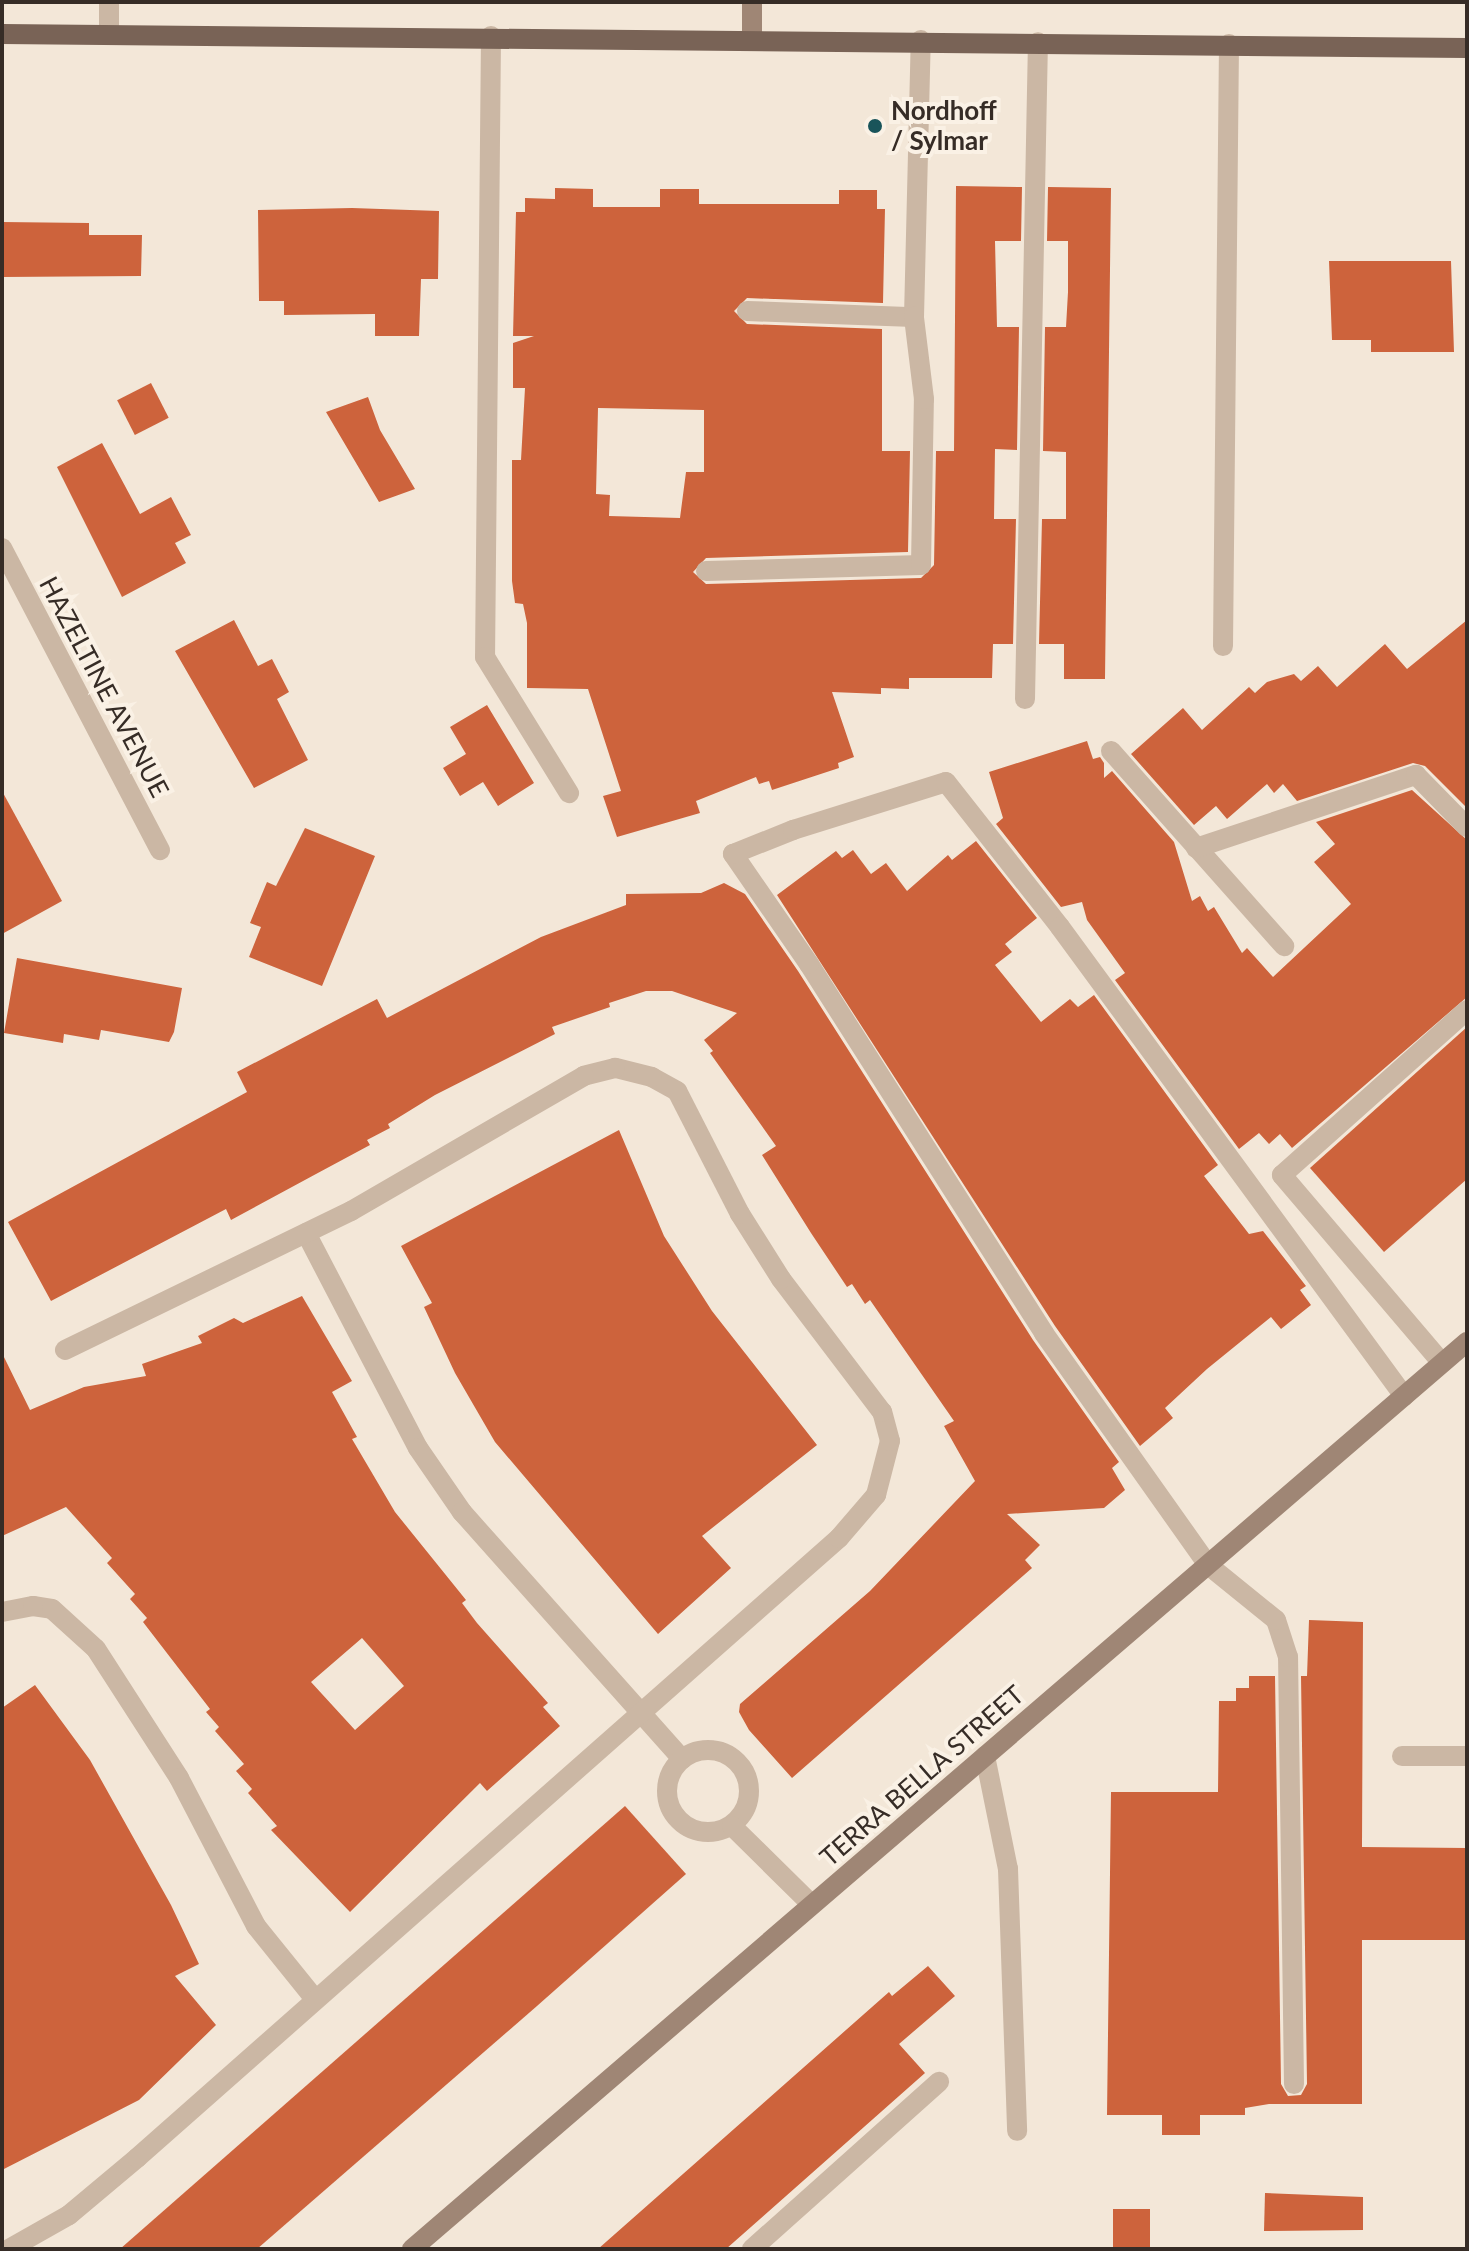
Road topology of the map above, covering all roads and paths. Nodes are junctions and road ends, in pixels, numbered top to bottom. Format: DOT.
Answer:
graph roads {
  1 [pos="109,2"];
  2 [pos="752,2"];
  3 [pos="2,34"];
  4 [pos="109,34"];
  5 [pos="491,36"];
  6 [pos="752,38"];
  7 [pos="921,40"];
  8 [pos="1038,42"];
  9 [pos="1229,44"];
  10 [pos="1467,48"];
  11 [pos="747,311"];
  12 [pos="914,317"];
  13 [pos="2,548"];
  14 [pos="706,571"];
  15 [pos="1223,646"];
  16 [pos="1025,699"];
  17 [pos="1111,751"];
  18 [pos="569,793"];
  19 [pos="1467,827"];
  20 [pos="1196,848"];
  21 [pos="160,850"];
  22 [pos="1284,946"];
  23 [pos="1467,1010"];
  24 [pos="306,1233"];
  25 [pos="1467,1342"];
  26 [pos="65,1350"];
  27 [pos="1442,1363"];
  28 [pos="1404,1396"];
  29 [pos="1208,1565"];
  30 [pos="2,1612"];
  31 [pos="639,1712"];
  32 [pos="985,1756"];
  33 [pos="1402,1756"];
  34 [pos="1467,1756"];
  35 [pos="682,1759"];
  36 [pos="732,1826"];
  37 [pos="812,1905"];
  38 [pos="314,1998"];
  39 [pos="939,2082"];
  40 [pos="1294,2084"];
  41 [pos="1017,2131"];
  42 [pos="9,2249"];
  43 [pos="412,2249"];
  44 [pos="752,2249"];
  1 -- 4 [label="street"];
  2 -- 6 [label="main road"];
  3 -- 4 [label="main road"];
  4 -- 5 [label="main road"];
  5 -- 6 [label="main road"];
  5 -- 18 [label="street"];
  6 -- 7 [label="main road"];
  7 -- 8 [label="main road"];
  7 -- 12 [label="street"];
  8 -- 9 [label="main road"];
  8 -- 16 [label="street"];
  9 -- 10 [label="main road"];
  9 -- 15 [label="street"];
  11 -- 12 [label="street"];
  12 -- 14 [label="street"];
  13 -- 21 [label="street, HAZELTINE AVENUE"];
  17 -- 20 [label="street"];
  19 -- 20 [label="street"];
  20 -- 22 [label="street"];
  23 -- 27 [label="street"];
  24 -- 26 [label="street"];
  24 -- 31 [label="street"];
  24 -- 31 [label="street"];
  25 -- 27 [label="main road, TERRA BELLA STREET"];
  27 -- 28 [label="main road, TERRA BELLA STREET"];
  28 -- 29 [label="main road, TERRA BELLA STREET"];
  28 -- 29 [label="street"];
  29 -- 32 [label="main road, TERRA BELLA STREET"];
  29 -- 40 [label="street"];
  30 -- 38 [label="street"];
  31 -- 35 [label="street"];
  31 -- 38 [label="street"];
  32 -- 37 [label="main road, TERRA BELLA STREET"];
  32 -- 41 [label="street"];
  33 -- 34 [label="street"];
  35 -- 36 [label="street"];
  35 -- 36 [label="street"];
  36 -- 37 [label="street"];
  37 -- 43 [label="main road, TERRA BELLA STREET"];
  38 -- 42 [label="street"];
  39 -- 44 [label="street"];
}
